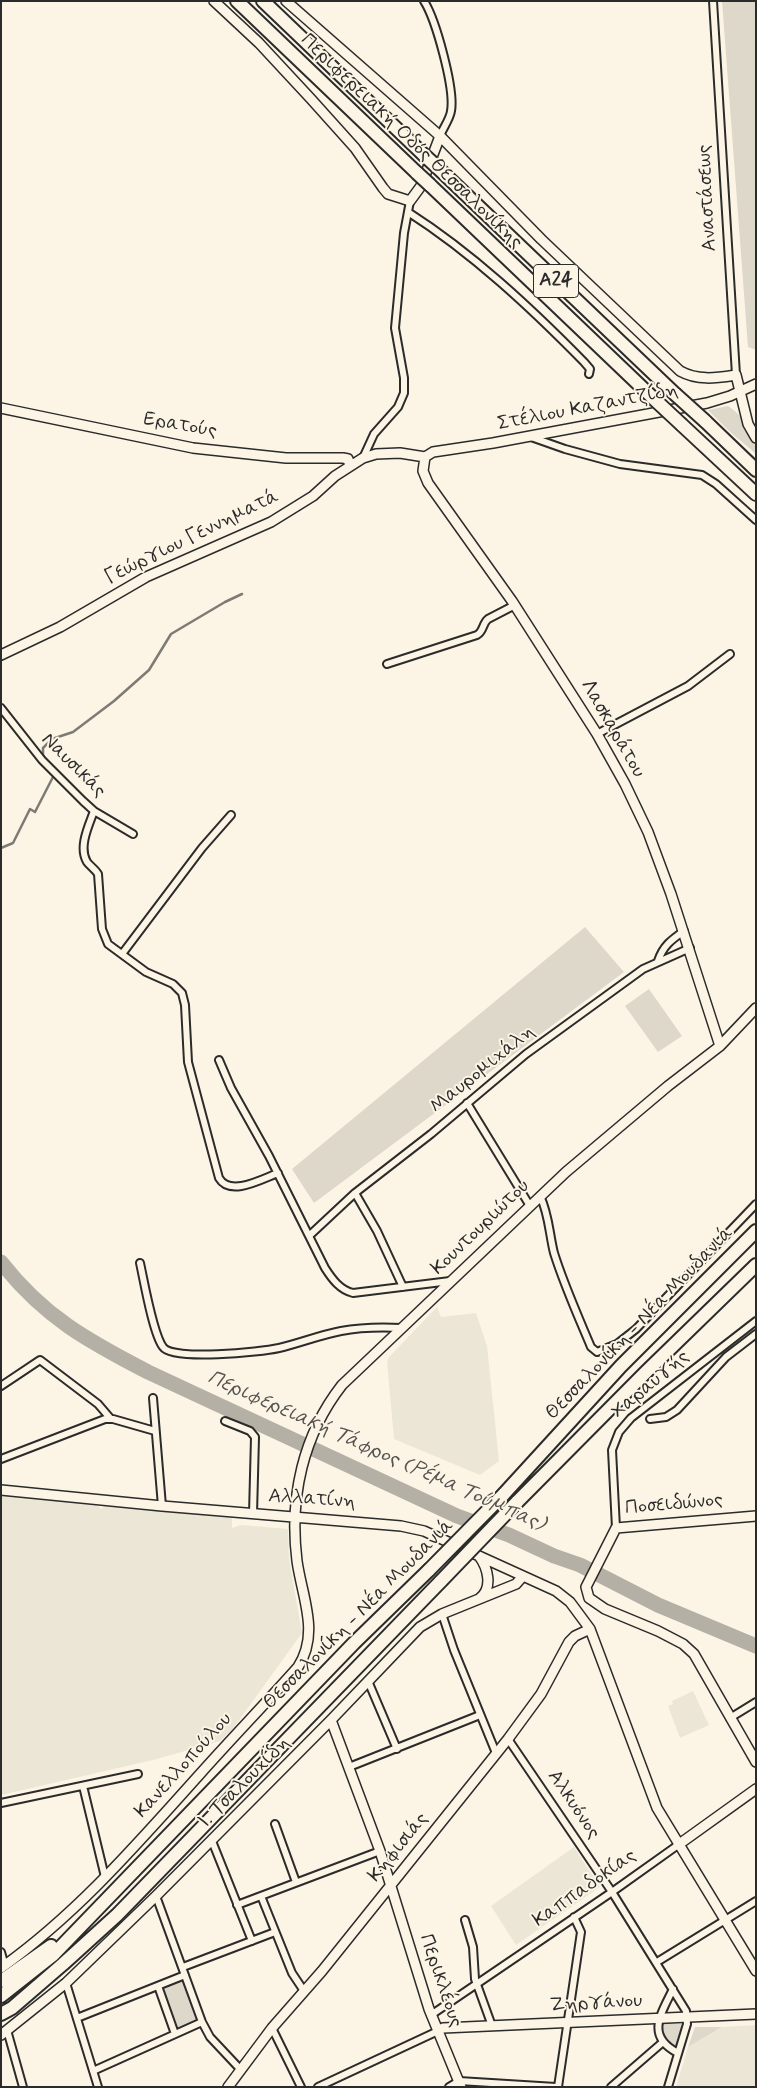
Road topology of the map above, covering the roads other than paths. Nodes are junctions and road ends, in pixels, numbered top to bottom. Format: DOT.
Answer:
graph roads {
  1 [pos="214,1"];
  2 [pos="237,1"];
  3 [pos="263,1"];
  4 [pos="286,1"];
  5 [pos="424,1"];
  6 [pos="713,1"];
  7 [pos="440,136"];
  8 [pos="410,201"];
  9 [pos="408,212"];
  10 [pos="589,374"];
  11 [pos="736,375"];
  12 [pos="756,384"];
  13 [pos="740,392"];
  14 [pos="1,408"];
  15 [pos="528,436"];
  16 [pos="756,438"];
  17 [pos="425,457"];
  18 [pos="363,458"];
  19 [pos="350,466"];
  20 [pos="756,470"];
  21 [pos="756,494"];
  22 [pos="756,520"];
  23 [pos="515,606"];
  24 [pos="730,654"];
  25 [pos="1,655"];
  26 [pos="387,664"];
  27 [pos="1,708"];
  28 [pos="598,734"];
  29 [pos="94,811"];
  30 [pos="231,815"];
  31 [pos="133,834"];
  32 [pos="684,931"];
  33 [pos="690,948"];
  34 [pos="122,954"];
  35 [pos="658,961"];
  36 [pos="756,1008"];
  37 [pos="720,1046"];
  38 [pos="219,1060"];
  39 [pos="468,1103"];
  40 [pos="278,1173"];
  41 [pos="355,1193"];
  42 [pos="540,1196"];
  43 [pos="756,1204"];
  44 [pos="530,1206"];
  45 [pos="756,1231"];
  46 [pos="310,1235"];
  47 [pos="140,1262"];
  48 [pos="756,1265"];
  49 [pos="450,1281"];
  50 [pos="403,1287"];
  51 [pos="756,1321"];
  52 [pos="403,1328"];
  53 [pos="756,1334"];
  54 [pos="1,1386"];
  55 [pos="153,1398"];
  56 [pos="110,1418"];
  57 [pos="650,1419"];
  58 [pos="225,1421"];
  59 [pos="155,1431"];
  60 [pos="1,1459"];
  61 [pos="1,1490"];
  62 [pos="162,1506"];
  63 [pos="253,1514"];
  64 [pos="756,1516"];
  65 [pos="295,1517"];
  66 [pos="616,1528"];
  67 [pos="479,1556"];
  68 [pos="523,1576"];
  69 [pos="478,1600"];
  70 [pos="442,1614"];
  71 [pos="590,1629"];
  72 [pos="368,1681"];
  73 [pos="756,1702"];
  74 [pos="480,1715"];
  75 [pos="730,1718"];
  76 [pos="331,1720"];
  77 [pos="508,1739"];
  78 [pos="397,1749"];
  79 [pos="496,1753"];
  80 [pos="756,1762"];
  81 [pos="350,1767"];
  82 [pos="138,1774"];
  83 [pos="83,1786"];
  84 [pos="756,1789"];
  85 [pos="1,1803"];
  86 [pos="275,1824"];
  87 [pos="212,1841"];
  88 [pos="678,1845"];
  89 [pos="380,1851"];
  90 [pos="106,1877"];
  91 [pos="296,1882"];
  92 [pos="391,1885"];
  93 [pos="612,1892"];
  94 [pos="112,1894"];
  95 [pos="156,1896"];
  96 [pos="261,1896"];
  97 [pos="756,1901"];
  98 [pos="237,1905"];
  99 [pos="574,1918"];
  100 [pos="465,1920"];
  101 [pos="725,1921"];
  102 [pos="275,1932"];
  103 [pos="252,1941"];
  104 [pos="1,1952"];
  105 [pos="657,1962"];
  106 [pos="3,1967"];
  107 [pos="183,1967"];
  108 [pos="756,1971"];
  109 [pos="185,1975"];
  110 [pos="1,1981"];
  111 [pos="66,1983"];
  112 [pos="476,1983"];
  113 [pos="158,1986"];
  114 [pos="673,1990"];
  115 [pos="304,1991"];
  116 [pos="1,1996"];
  117 [pos="6,2011"];
  118 [pos="756,2014"];
  119 [pos="431,2015"];
  120 [pos="77,2018"];
  121 [pos="688,2018"];
  122 [pos="659,2019"];
  123 [pos="202,2022"];
  124 [pos="566,2024"];
  125 [pos="492,2026"];
  126 [pos="3,2028"];
  127 [pos="272,2028"];
  128 [pos="438,2031"];
  129 [pos="175,2034"];
  130 [pos="664,2042"];
  131 [pos="678,2052"];
  132 [pos="241,2070"];
  133 [pos="93,2071"];
  134 [pos="460,2084"];
  135 [pos="299,2086"];
  136 [pos="23,2087"];
  137 [pos="98,2087"];
  138 [pos="228,2087"];
  139 [pos="318,2087"];
  140 [pos="449,2087"];
  141 [pos="557,2087"];
  142 [pos="611,2087"];
  143 [pos="668,2087"];
  1 -- 8 [label="street"];
  2 -- 21 [label="highway, Περιφερειακή Οδός Θεσσαλονίκης / Α24, bridge"];
  3 -- 20 [label="highway, Περιφερειακή Οδός Θεσσαλονίκης / Α24, bridge"];
  4 -- 7 [label="street"];
  5 -- 7 [label="street"];
  6 -- 11 [label="street, Αναστάσεως"];
  7 -- 8 [label="street"];
  7 -- 11 [label="street"];
  8 -- 9 [label="street"];
  9 -- 10 [label="street"];
  9 -- 18 [label="street"];
  11 -- 13 [label="street, Αναστάσεως"];
  12 -- 13 [label="street, Στέλιου Καζαντζίδη"];
  13 -- 15 [label="street, Στέλιου Καζαντζίδη"];
  13 -- 16 [label="street, Αναστάσεως"];
  14 -- 19 [label="street, Ερατούς"];
  15 -- 17 [label="street, Στέλιου Καζαντζίδη"];
  15 -- 22 [label="street"];
  17 -- 18 [label="street, Γεώργιου Γεννηματά"];
  17 -- 23 [label="street, Λασκαράτου"];
  18 -- 19 [label="street, Γεώργιου Γεννηματά"];
  19 -- 25 [label="street, Γεώργιου Γεννηματά"];
  23 -- 26 [label="street"];
  23 -- 28 [label="street, Λασκαράτου"];
  24 -- 28 [label="street"];
  27 -- 29 [label="street, Ναυσικάς"];
  28 -- 32 [label="street, Λασκαράτου"];
  29 -- 31 [label="street, Ναυσικάς"];
  29 -- 34 [label="street"];
  30 -- 34 [label="street"];
  32 -- 33 [label="street, Λασκαράτου"];
  32 -- 35 [label="street"];
  33 -- 35 [label="street, Μαυρομιχάλη"];
  33 -- 37 [label="street, Λασκαράτου"];
  34 -- 40 [label="street"];
  35 -- 39 [label="street, Μαυρομιχάλη"];
  36 -- 37 [label="street, Κουντουριώτου"];
  37 -- 42 [label="street, Κουντουριώτου"];
  38 -- 40 [label="street"];
  39 -- 41 [label="street, Μαυρομιχάλη"];
  39 -- 44 [label="street"];
  40 -- 46 [label="street"];
  41 -- 46 [label="street, Μαυρομιχάλη"];
  41 -- 50 [label="street"];
  42 -- 43 [label="street"];
  42 -- 44 [label="street, Κουντουριώτου"];
  44 -- 49 [label="street, Κουντουριώτου"];
  45 -- 94 [label="highway, Θεσσαλονίκη - Νέα Μουδανιά, bridge"];
  46 -- 50 [label="street"];
  47 -- 52 [label="street"];
  48 -- 117 [label="highway, Θεσσαλονίκη - Νέα Μουδανιά, bridge"];
  49 -- 50 [label="street"];
  49 -- 52 [label="street, Κουντουριώτου"];
  51 -- 66 [label="street, Χαραυγής"];
  52 -- 65 [label="street, Κουντουριώτου"];
  53 -- 57 [label="street"];
  54 -- 56 [label="street"];
  55 -- 59 [label="street"];
  56 -- 59 [label="street"];
  56 -- 60 [label="street"];
  58 -- 63 [label="street"];
  59 -- 62 [label="street"];
  61 -- 62 [label="street, Αλλατίνη"];
  62 -- 63 [label="street, Αλλατίνη"];
  63 -- 65 [label="street, Αλλατίνη"];
  64 -- 66 [label="street, Ποσειδώνος"];
  65 -- 67 [label="street, Αλλατίνη"];
  65 -- 90 [label="street, Κανελλοπούλου"];
  66 -- 75 [label="street, Ποσειδώνος"];
  67 -- 68 [label="street, Αλλατίνη"];
  67 -- 69 [label="street"];
  68 -- 69 [label="street, Ι. Τσαλουχίδη"];
  68 -- 71 [label="street, Αλλατίνη"];
  69 -- 70 [label="street, Ι. Τσαλουχίδη"];
  70 -- 72 [label="street, Ι. Τσαλουχίδη"];
  70 -- 74 [label="street"];
  71 -- 77 [label="street, Κηφισιάς"];
  71 -- 88 [label="street, Αλλατίνη"];
  72 -- 76 [label="street, Ι. Τσαλουχίδη"];
  72 -- 78 [label="street"];
  73 -- 75 [label="street"];
  74 -- 78 [label="street"];
  74 -- 79 [label="street"];
  75 -- 80 [label="street"];
  76 -- 81 [label="street, Περικλέους"];
  76 -- 87 [label="street, Ι. Τσαλουχίδη"];
  77 -- 79 [label="street, Κηφισιάς"];
  77 -- 93 [label="street, Αλκυόνος"];
  78 -- 81 [label="street"];
  79 -- 92 [label="street, Κηφισιάς"];
  81 -- 89 [label="street, Περικλέους"];
  82 -- 83 [label="street"];
  83 -- 85 [label="street"];
  83 -- 90 [label="street"];
  84 -- 88 [label="street, Καππαδοκίας"];
  86 -- 91 [label="street"];
  87 -- 95 [label="street, Ι. Τσαλουχίδη"];
  87 -- 98 [label="street"];
  88 -- 93 [label="street, Καππαδοκίας"];
  88 -- 101 [label="street, Αλλατίνη"];
  89 -- 91 [label="street"];
  89 -- 92 [label="street, Περικλέους"];
  90 -- 106 [label="street, Κανελλοπούλου"];
  91 -- 96 [label="street"];
  92 -- 115 [label="street, Κηφισιάς"];
  92 -- 119 [label="street, Περικλέους"];
  93 -- 99 [label="street, Καππαδοκίας"];
  93 -- 105 [label="street, Αλκυόνος"];
  94 -- 110 [label="highway"];
  94 -- 116 [label="highway, Θεσσαλονίκη - Νέα Μουδανιά"];
  95 -- 107 [label="street"];
  95 -- 111 [label="street, Ι. Τσαλουχίδη"];
  96 -- 98 [label="street"];
  96 -- 102 [label="street"];
  97 -- 101 [label="street"];
  98 -- 103 [label="street"];
  99 -- 112 [label="street, Καππαδοκίας"];
  99 -- 124 [label="street"];
  100 -- 112 [label="street"];
  101 -- 105 [label="street"];
  101 -- 108 [label="street, Αλλατίνη"];
  102 -- 103 [label="street"];
  102 -- 115 [label="street"];
  103 -- 107 [label="street"];
  104 -- 106 [label="street"];
  105 -- 114 [label="street, Αλκυόνος"];
  107 -- 109 [label="street"];
  109 -- 113 [label="street"];
  109 -- 123 [label="street"];
  111 -- 120 [label="street"];
  111 -- 126 [label="street, Ι. Τσαλουχίδη"];
  112 -- 119 [label="street, Καππαδοκίας"];
  112 -- 125 [label="street"];
  113 -- 120 [label="street"];
  113 -- 129 [label="street"];
  114 -- 121 [label="street, Αλκυόνος"];
  114 -- 122 [label="street"];
  115 -- 127 [label="street, Κηφισιάς"];
  117 -- 126 [label="highway, Θεσσαλονίκη - Νέα Μουδανιά"];
  118 -- 121 [label="street, Ζηργάνου"];
  119 -- 128 [label="street, Περικλέους"];
  120 -- 133 [label="street"];
  121 -- 122 [label="street, Ζηργάνου"];
  121 -- 131 [label="street"];
  122 -- 124 [label="street, Ζηργάνου"];
  122 -- 130 [label="street"];
  123 -- 129 [label="street"];
  123 -- 132 [label="street"];
  124 -- 125 [label="street, Ζηργάνου"];
  124 -- 141 [label="street"];
  125 -- 128 [label="street, Ζηργάνου"];
  126 -- 136 [label="street"];
  127 -- 132 [label="street, Κηφισιάς"];
  127 -- 135 [label="street"];
  128 -- 134 [label="street, Περικλέους"];
  128 -- 139 [label="street"];
  129 -- 133 [label="street"];
  130 -- 131 [label="street"];
  130 -- 142 [label="street"];
  131 -- 143 [label="street"];
  132 -- 138 [label="street, Κηφισιάς"];
  133 -- 137 [label="street"];
  134 -- 140 [label="street"];
  134 -- 141 [label="street"];
}
